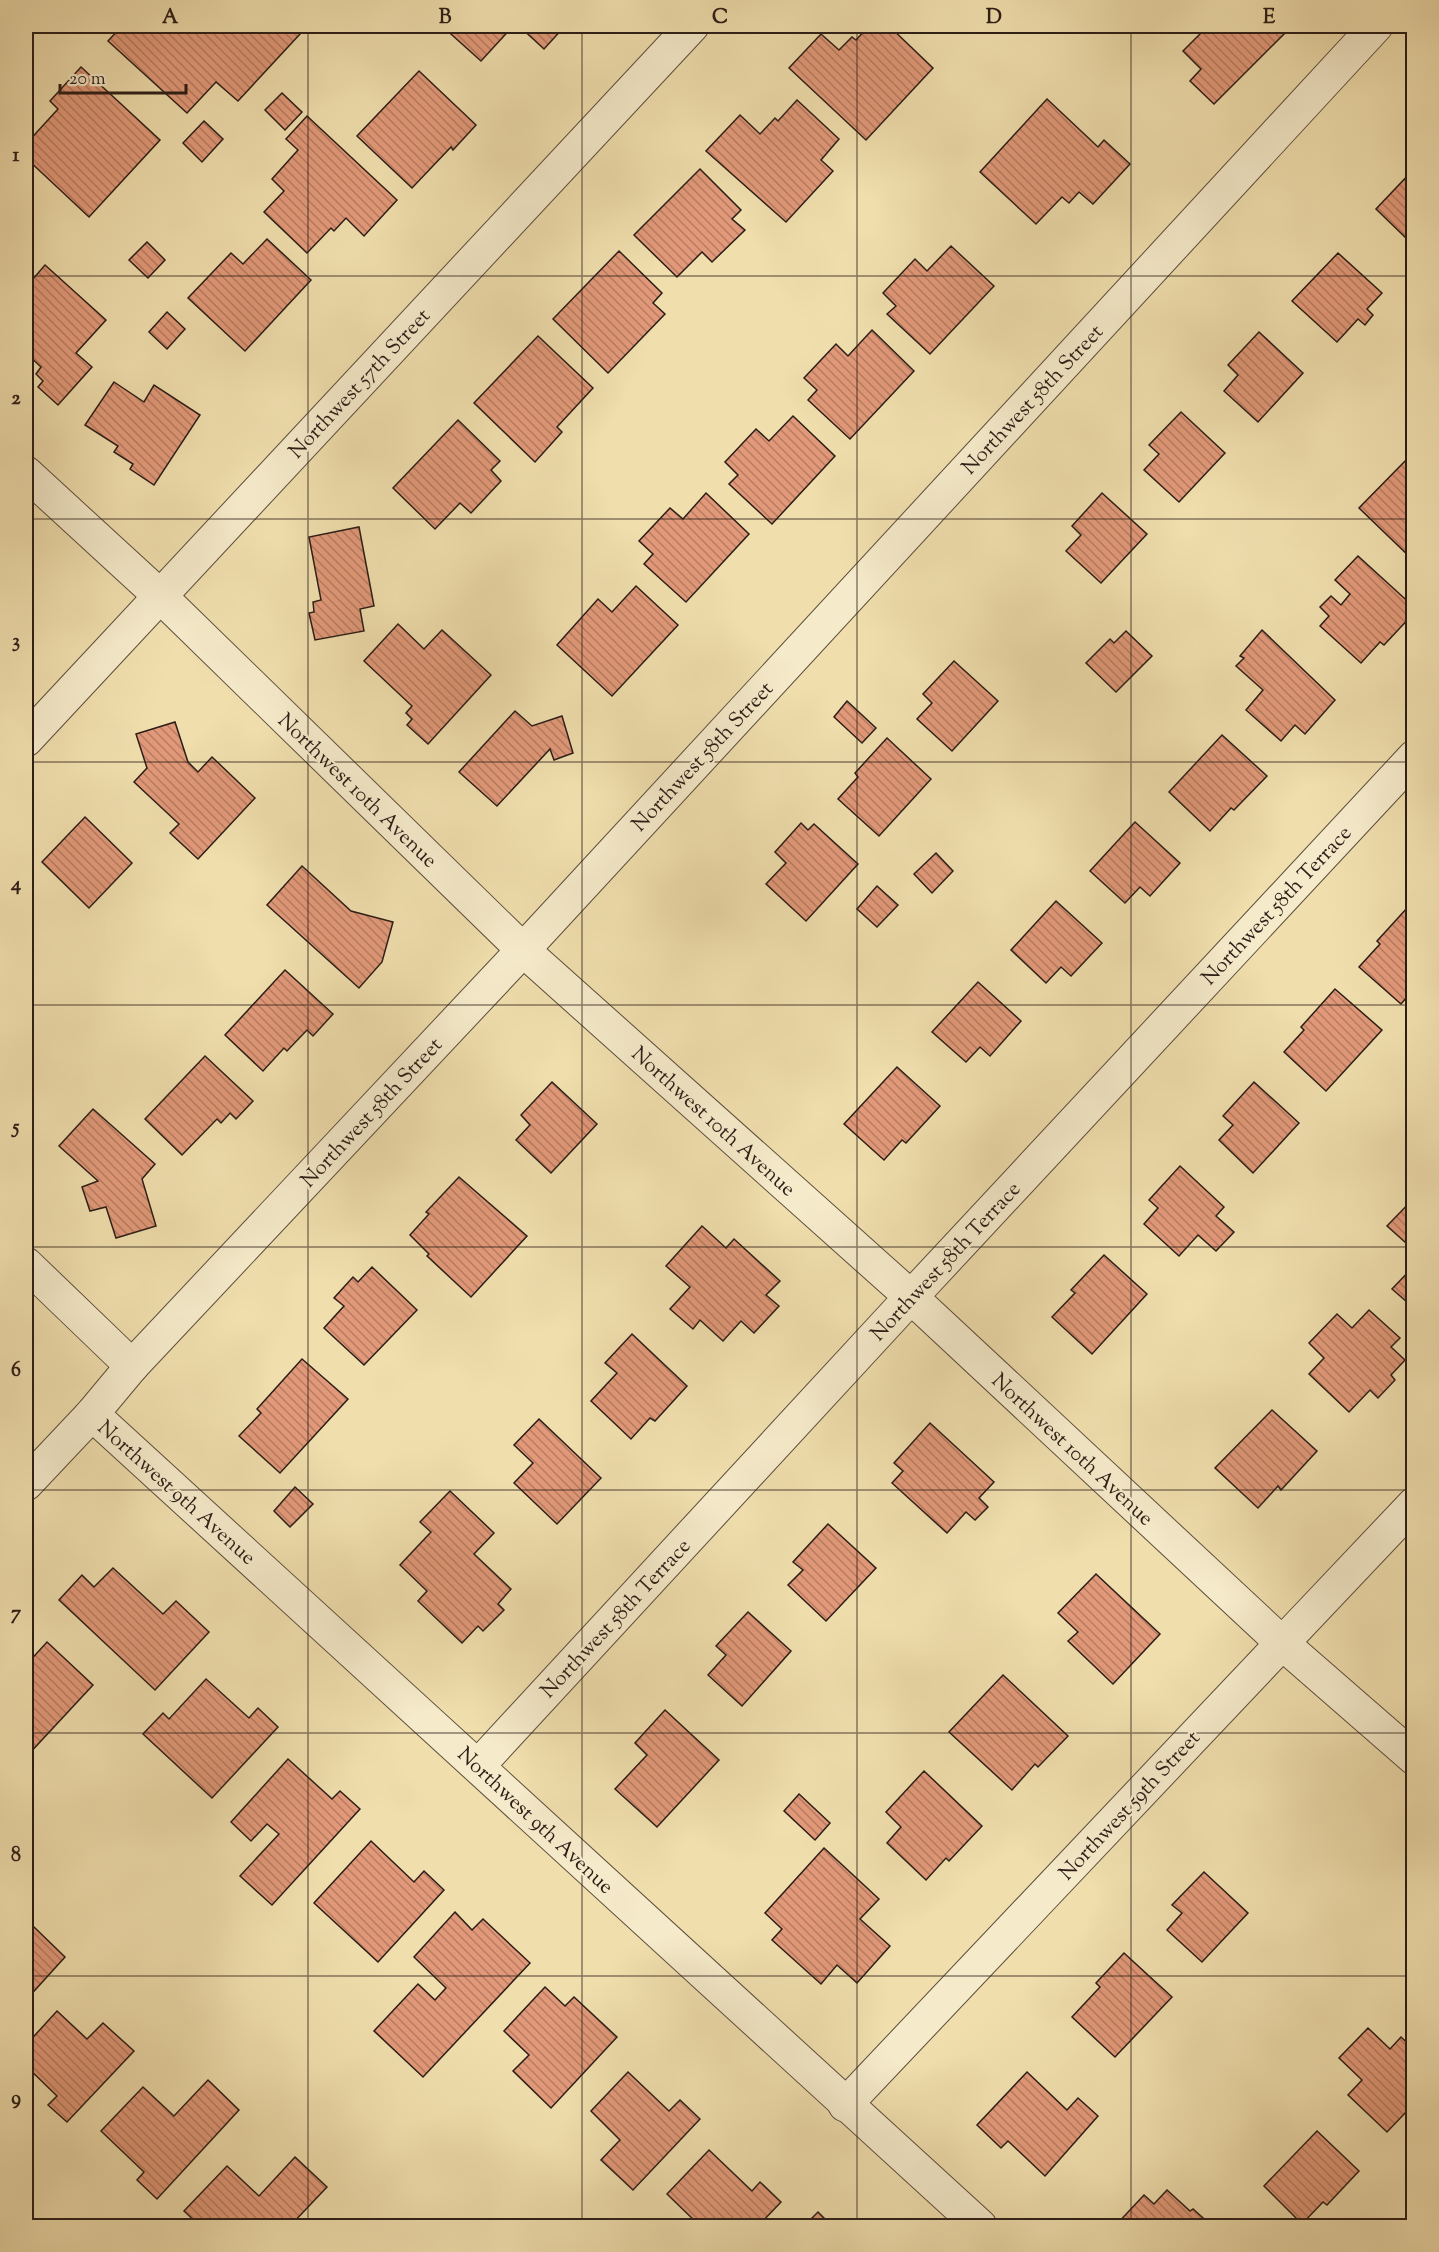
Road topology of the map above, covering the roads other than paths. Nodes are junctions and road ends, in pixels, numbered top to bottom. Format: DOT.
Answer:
graph roads {
  1 [pos="692,26"];
  2 [pos="1376,26"];
  3 [pos="26,473"];
  4 [pos="160,596"];
  5 [pos="26,740"];
  6 [pos="1413,757"];
  7 [pos="523,950"];
  8 [pos="26,1264"];
  9 [pos="911,1297"];
  10 [pos="132,1366"];
  11 [pos="92,1413"];
  12 [pos="26,1484"];
  13 [pos="1413,1504"];
  14 [pos="1282,1643"];
  15 [pos="1413,1758"];
  16 [pos="478,1766"];
  17 [pos="845,2105"];
  18 [pos="980,2226"];
  1 -- 4 [label="street, Northwest 57th Street"];
  2 -- 7 [label="street, Northwest 58th Street"];
  3 -- 4 [label="street, Northwest 10th Avenue"];
  4 -- 5 [label="street, Northwest 57th Street"];
  4 -- 7 [label="street, Northwest 10th Avenue"];
  6 -- 9 [label="street, Northwest 58th Terrace"];
  7 -- 9 [label="street, Northwest 10th Avenue"];
  7 -- 10 [label="street, Northwest 58th Street"];
  8 -- 10 [label="street"];
  9 -- 14 [label="street, Northwest 10th Avenue"];
  9 -- 16 [label="street, Northwest 58th Terrace"];
  10 -- 11 [label="street, Northwest 58th Street"];
  11 -- 12 [label="street, Northwest 58th Street"];
  11 -- 16 [label="street, Northwest 9th Avenue"];
  13 -- 14 [label="street, Northwest 59th Street"];
  14 -- 15 [label="street, Northwest 10th Avenue"];
  14 -- 17 [label="street, Northwest 59th Street"];
  16 -- 17 [label="street, Northwest 9th Avenue"];
  17 -- 18 [label="street, Northwest 9th Avenue"];
}
